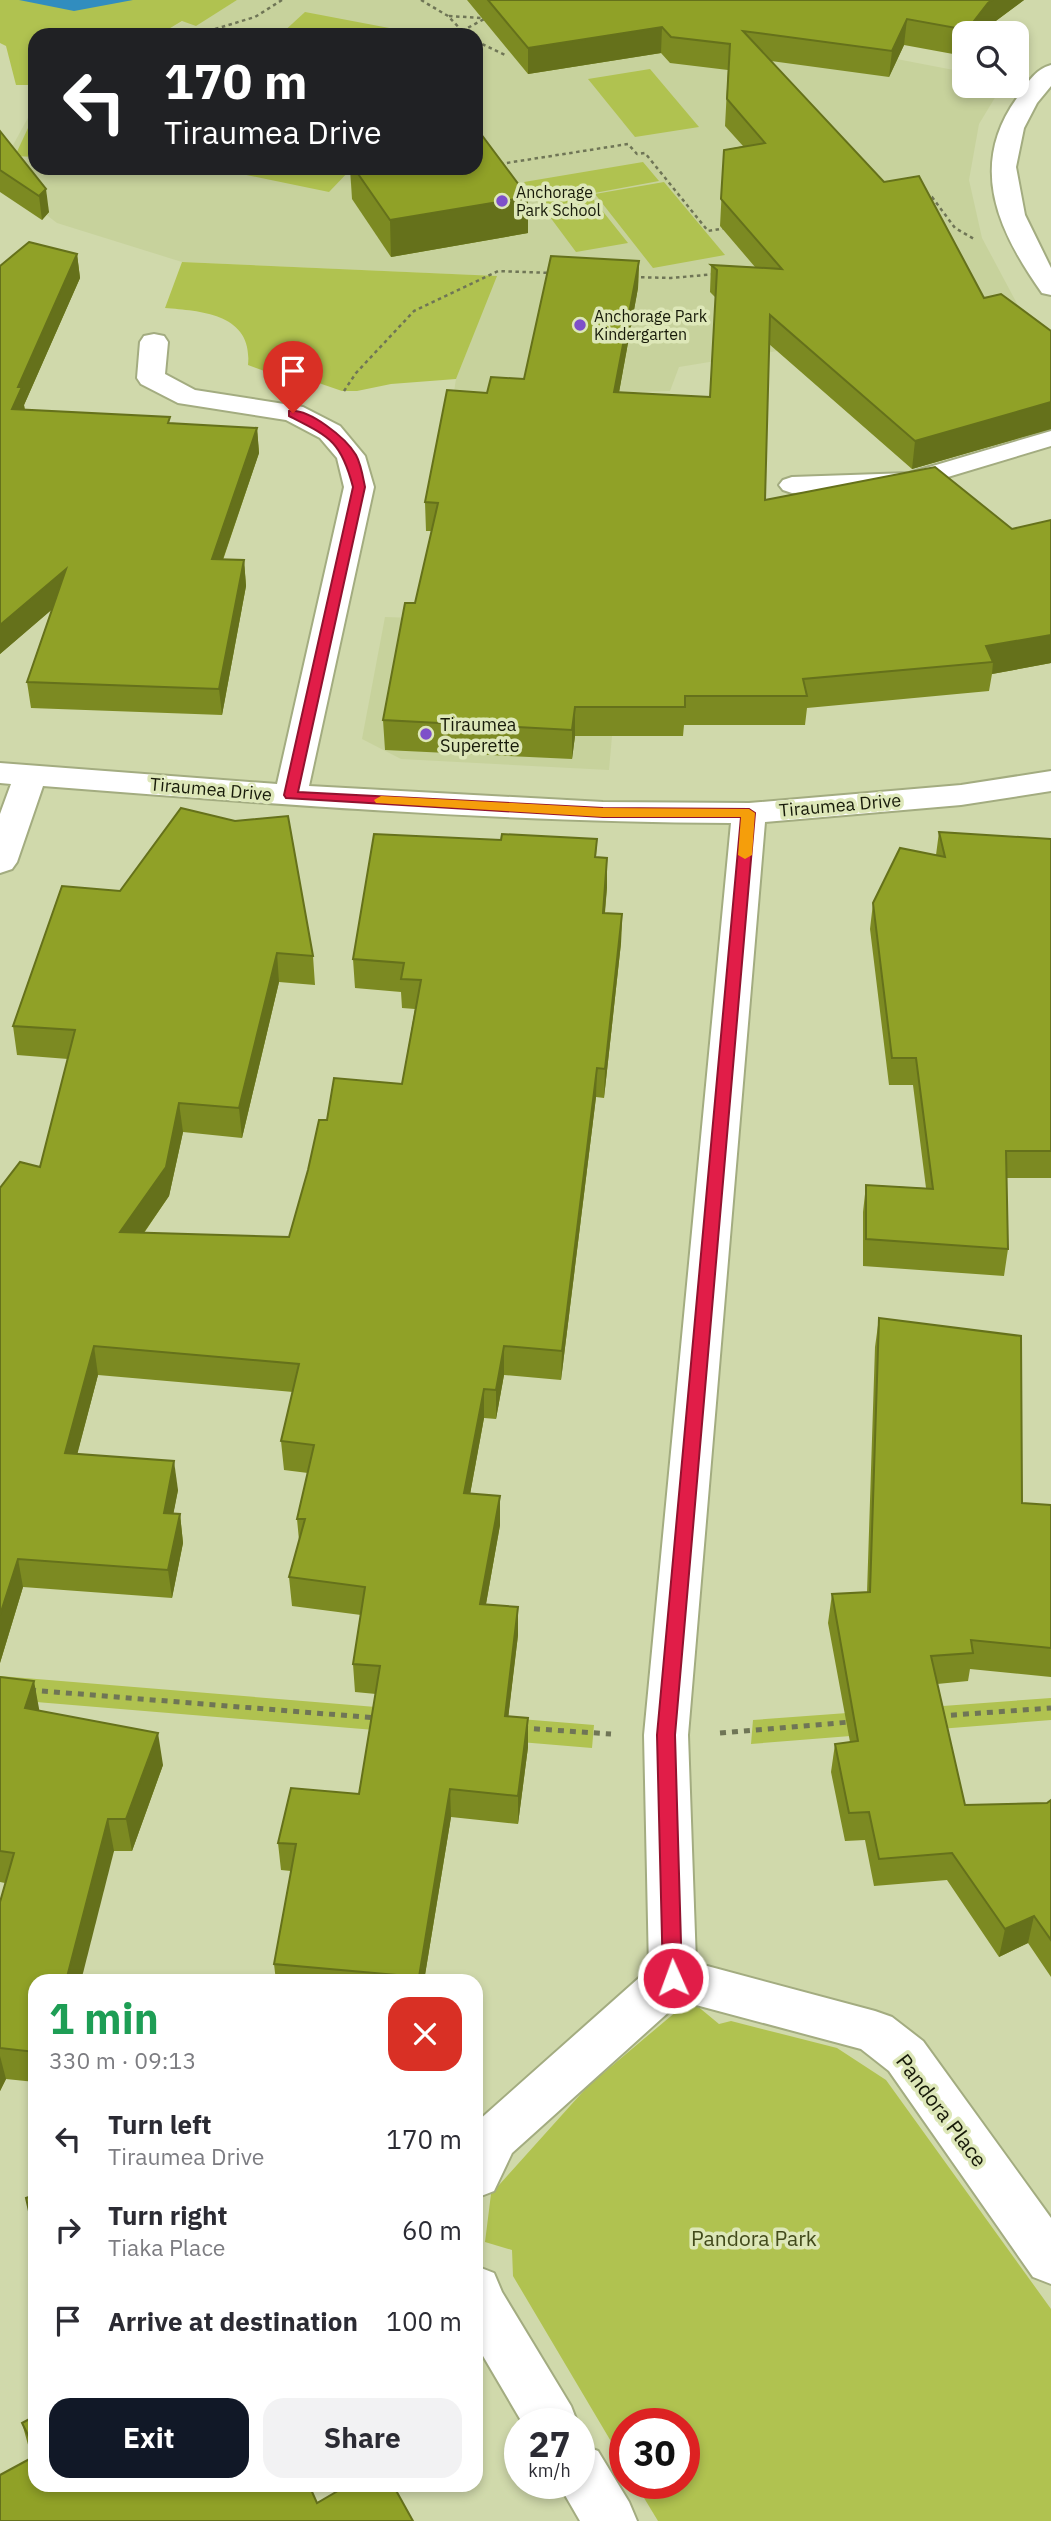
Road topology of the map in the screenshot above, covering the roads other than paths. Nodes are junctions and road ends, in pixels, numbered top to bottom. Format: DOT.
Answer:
graph roads {
  1 [pos="1051,72"];
  2 [pos="1051,288"];
  3 [pos="154,342"];
  4 [pos="1051,438"];
  5 [pos="792,485"];
  6 [pos="15,774"];
  7 [pos="1051,780"];
  8 [pos="291,795"];
  9 [pos="749,813"];
  10 [pos="0,862"];
  11 [pos="673,1978"];
  12 [pos="483,2161"];
  13 [pos="1051,2260"];
  14 [pos="483,2308"];
  15 [pos="542,2408"];
  16 [pos="595,2496"];
  17 [pos="610,2521"];
  1 -- 2 [label="street"];
  3 -- 8 [label="street"];
  4 -- 5 [label="lane"];
  6 -- 8 [label="street, Tiraumea Drive"];
  6 -- 10 [label="street"];
  7 -- 9 [label="street, Tiraumea Drive"];
  8 -- 9 [label="street, Tiraumea Drive"];
  9 -- 11 [label="street"];
  11 -- 12 [label="street"];
  11 -- 13 [label="street, Pandora Place"];
  14 -- 15 [label="street"];
  16 -- 17 [label="street"];
}
